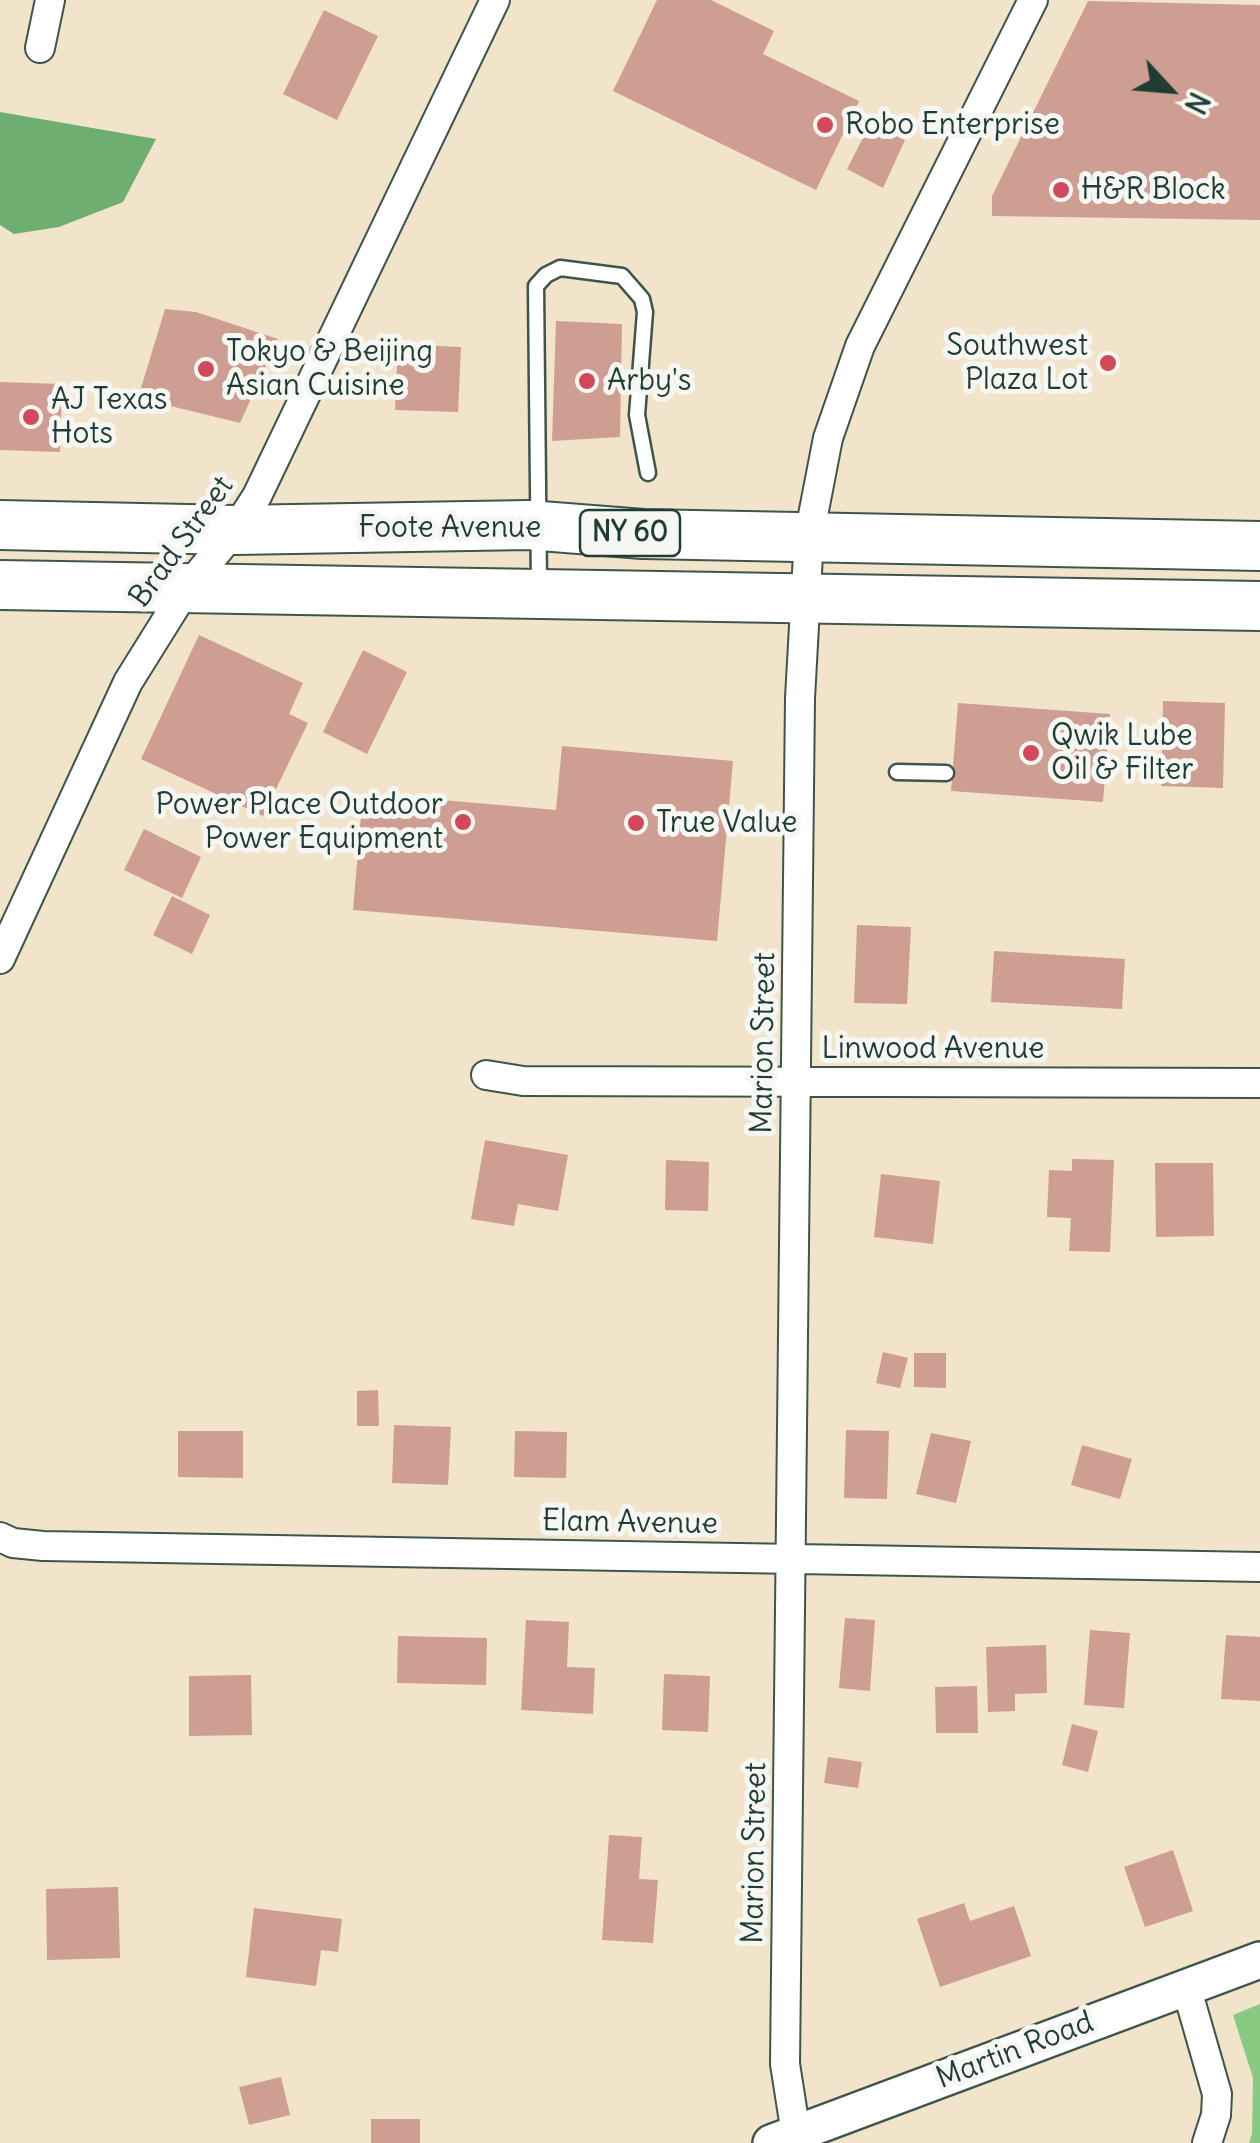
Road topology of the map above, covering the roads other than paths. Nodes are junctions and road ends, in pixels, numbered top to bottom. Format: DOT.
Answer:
graph roads {
  1 [pos="50,0"];
  2 [pos="495,0"];
  3 [pos="1033,0"];
  4 [pos="40,48"];
  5 [pos="648,473"];
  6 [pos="0,525"];
  7 [pos="538,526"];
  8 [pos="235,530"];
  9 [pos="810,536"];
  10 [pos="1260,546"];
  11 [pos="0,585"];
  12 [pos="186,589"];
  13 [pos="539,595"];
  14 [pos="806,599"];
  15 [pos="1260,606"];
  16 [pos="897,772"];
  17 [pos="946,772"];
  18 [pos="0,959"];
  19 [pos="486,1075"];
  20 [pos="796,1082"];
  21 [pos="1260,1083"];
  22 [pos="0,1537"];
  23 [pos="791,1558"];
  24 [pos="1260,1567"];
  25 [pos="1260,1960"];
  26 [pos="1186,1986"];
  27 [pos="784,2139"];
  28 [pos="1207,2143"];
  1 -- 4 [label="street"];
  2 -- 8 [label="street, Brad Street"];
  3 -- 9 [label="street, Marion Street"];
  5 -- 7 [label="lane"];
  6 -- 8 [label="highway, Foote Avenue / NY 60"];
  7 -- 8 [label="highway, Foote Avenue / NY 60"];
  7 -- 9 [label="highway, Foote Avenue / NY 60"];
  7 -- 13 [label="lane"];
  8 -- 12 [label="street, Brad Street"];
  9 -- 10 [label="highway, Foote Avenue / NY 60"];
  9 -- 14 [label="street, Marion Street"];
  11 -- 12 [label="highway, NY 60"];
  12 -- 13 [label="highway, NY 60"];
  12 -- 18 [label="street, Brad Street"];
  13 -- 14 [label="highway, NY 60"];
  14 -- 15 [label="highway, NY 60"];
  14 -- 20 [label="street, Marion Street"];
  16 -- 17 [label="lane"];
  19 -- 20 [label="street, Linwood Avenue"];
  20 -- 21 [label="street, Linwood Avenue"];
  20 -- 23 [label="street, Marion Street"];
  22 -- 23 [label="street, Elam Avenue"];
  23 -- 24 [label="street, Elam Avenue"];
  23 -- 27 [label="street, Marion Street"];
  25 -- 26 [label="street, Martin Road"];
  26 -- 27 [label="street, Martin Road"];
  26 -- 28 [label="street"];
}
